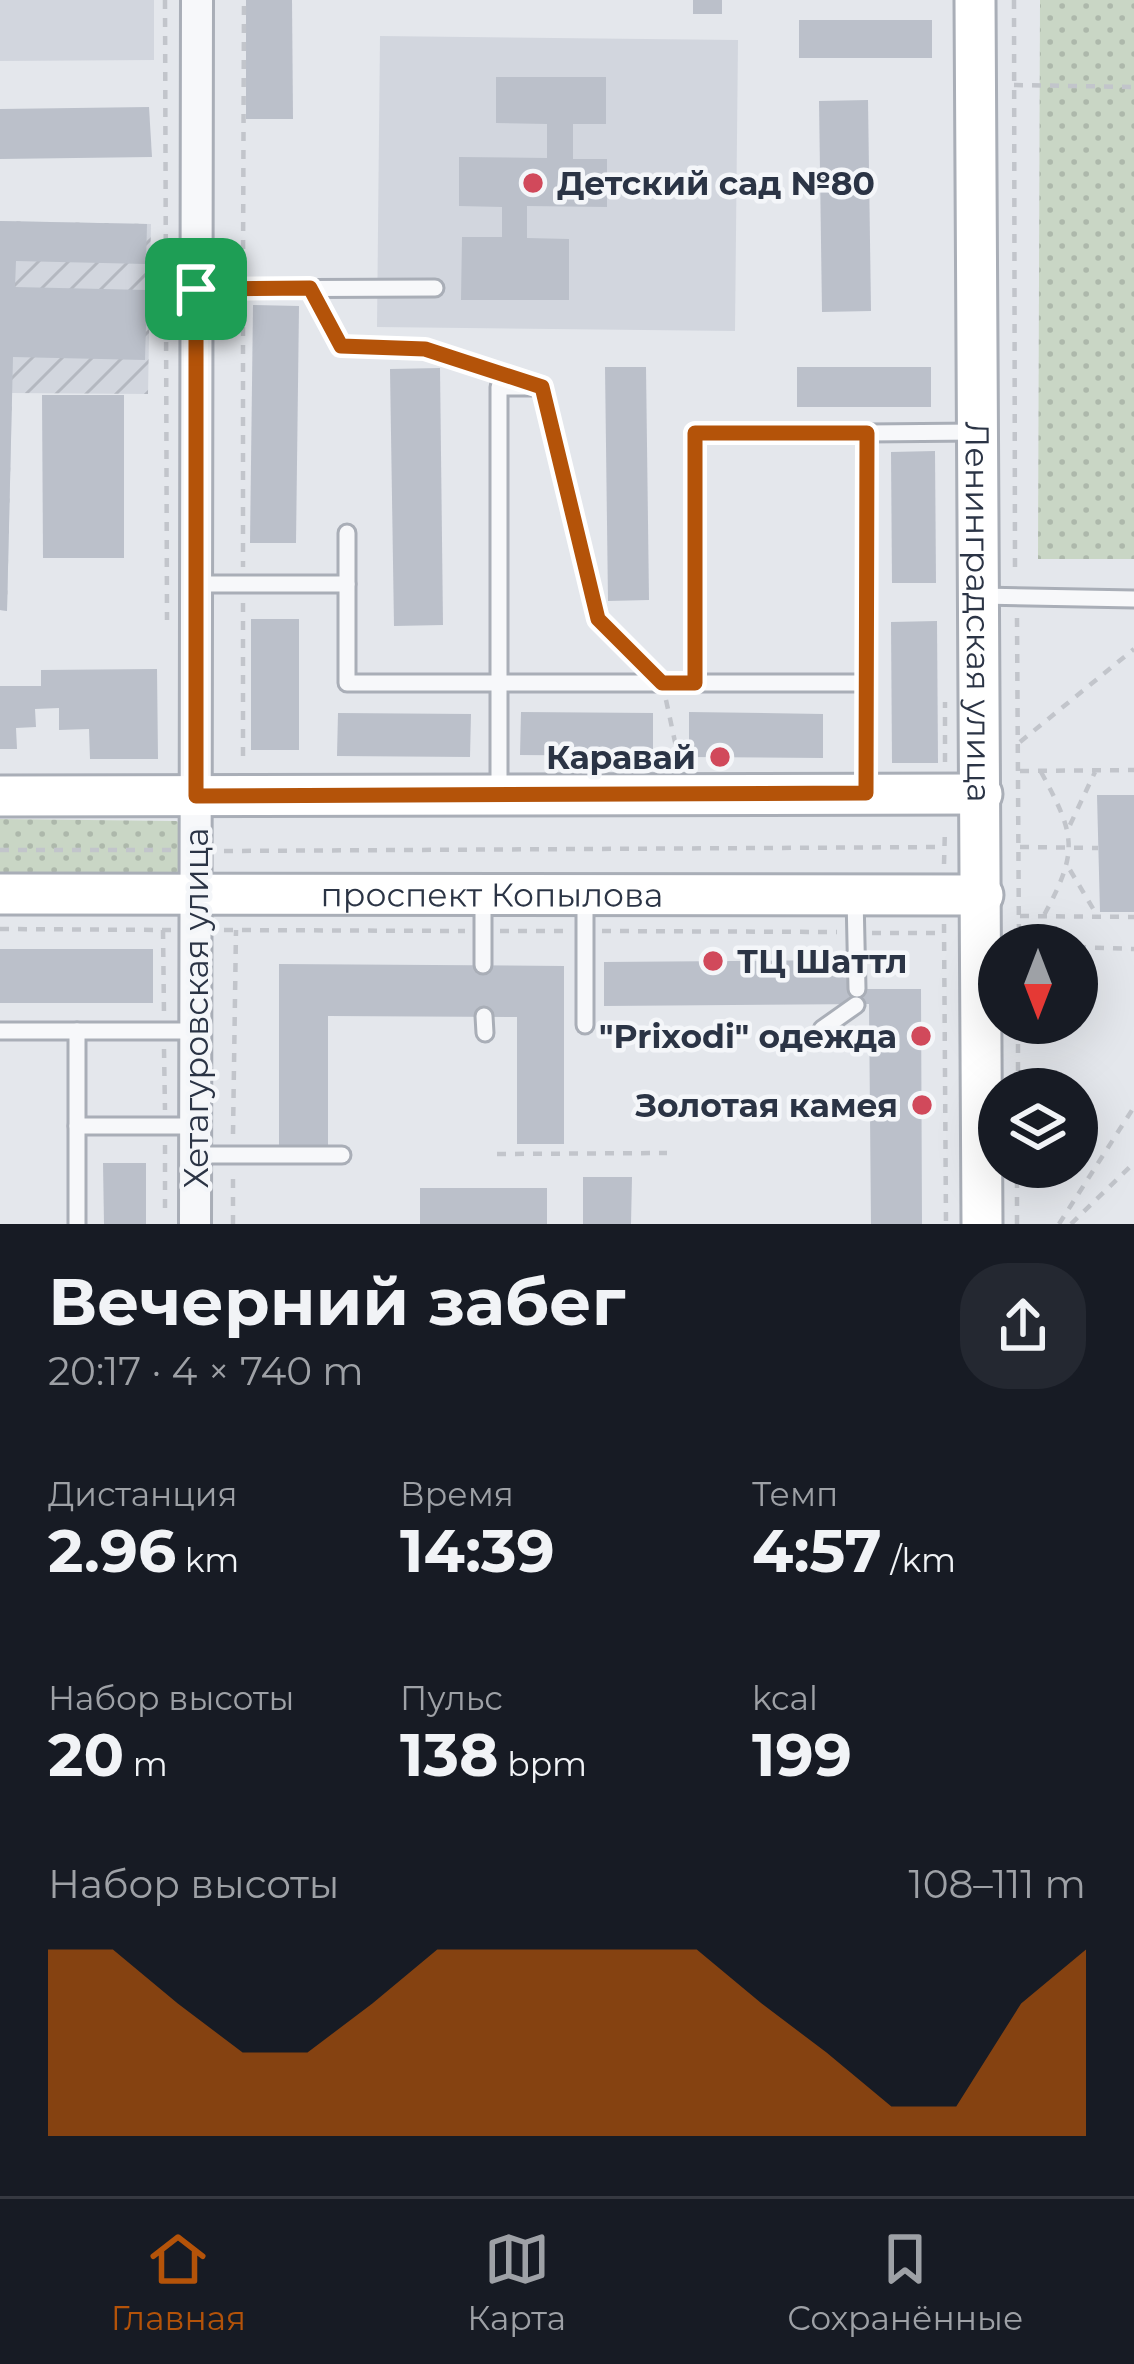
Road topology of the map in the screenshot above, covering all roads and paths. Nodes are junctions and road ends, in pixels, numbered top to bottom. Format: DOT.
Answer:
graph roads {
  1 [pos="165,0"];
  2 [pos="196,0"];
  3 [pos="244,0"];
  4 [pos="975,0"];
  5 [pos="1013,0"];
  6 [pos="1013,85"];
  7 [pos="1134,87"];
  8 [pos="310,288"];
  9 [pos="435,288"];
  10 [pos="196,289"];
  11 [pos="243,289"];
  12 [pos="542,387"];
  13 [pos="977,432"];
  14 [pos="867,433"];
  15 [pos="347,533"];
  16 [pos="196,584"];
  17 [pos="347,584"];
  18 [pos="998,596"];
  19 [pos="1134,599"];
  20 [pos="166,615"];
  21 [pos="1134,649"];
  22 [pos="499,683"];
  23 [pos="662,683"];
  24 [pos="695,683"];
  25 [pos="866,683"];
  26 [pos="1019,742"];
  27 [pos="682,770"];
  28 [pos="1134,770"];
  29 [pos="1020,771"];
  30 [pos="1041,772"];
  31 [pos="1095,772"];
  32 [pos="866,793"];
  33 [pos="982,794"];
  34 [pos="499,795"];
  35 [pos="0,796"];
  36 [pos="196,796"];
  37 [pos="1070,825"];
  38 [pos="944,847"];
  39 [pos="1020,847"];
  40 [pos="1070,848"];
  41 [pos="1099,848"];
  42 [pos="0,850"];
  43 [pos="196,850"];
  44 [pos="1070,869"];
  45 [pos="0,894"];
  46 [pos="196,894"];
  47 [pos="483,894"];
  48 [pos="585,894"];
  49 [pos="855,894"];
  50 [pos="982,895"];
  51 [pos="1019,916"];
  52 [pos="1134,916"];
  53 [pos="1043,917"];
  54 [pos="1098,917"];
  55 [pos="1019,924"];
  56 [pos="163,930"];
  57 [pos="236,930"];
  58 [pos="944,933"];
  59 [pos="1098,948"];
  60 [pos="1134,950"];
  61 [pos="483,965"];
  62 [pos="585,1025"];
  63 [pos="822,1028"];
  64 [pos="164,1030"];
  65 [pos="196,1030"];
  66 [pos="0,1031"];
  67 [pos="77,1031"];
  68 [pos="1134,1107"];
  69 [pos="77,1126"];
  70 [pos="185,1136"];
  71 [pos="497,1154"];
  72 [pos="667,1154"];
  73 [pos="233,1155"];
  74 [pos="342,1155"];
  75 [pos="1134,1162"];
  76 [pos="1017,1188"];
  77 [pos="77,1224"];
  78 [pos="166,1224"];
  79 [pos="195,1224"];
  80 [pos="232,1224"];
  81 [pos="946,1224"];
  82 [pos="982,1224"];
  83 [pos="1017,1224"];
  84 [pos="1059,1224"];
  85 [pos="1071,1224"];
  1 -- 20 [label="path"];
  2 -- 10 [label="street, Хетагуровская улица"];
  3 -- 11 [label="path"];
  4 -- 13 [label="street, Ленинградская улица"];
  5 -- 6 [label="path"];
  6 -- 7 [label="path"];
  6 -- 18 [label="path"];
  8 -- 9 [label="lane"];
  8 -- 11 [label="lane"];
  8 -- 12 [label="path"];
  10 -- 11 [label="lane"];
  10 -- 16 [label="street, Хетагуровская улица"];
  12 -- 22 [label="lane"];
  12 -- 23 [label="path"];
  13 -- 14 [label="lane"];
  13 -- 18 [label="street, Ленинградская улица"];
  14 -- 24 [label="lane"];
  14 -- 25 [label="lane"];
  15 -- 17 [label="lane"];
  16 -- 17 [label="lane"];
  16 -- 36 [label="street, Хетагуровская улица"];
  17 -- 22 [label="lane"];
  18 -- 19 [label="lane"];
  18 -- 26 [label="path"];
  18 -- 33 [label="street, Ленинградская улица"];
  21 -- 26 [label="path"];
  22 -- 23 [label="lane"];
  22 -- 34 [label="lane"];
  23 -- 24 [label="lane"];
  23 -- 27 [label="path"];
  24 -- 25 [label="lane"];
  25 -- 32 [label="lane"];
  26 -- 29 [label="path"];
  28 -- 31 [label="path"];
  29 -- 30 [label="path"];
  29 -- 39 [label="path"];
  30 -- 31 [label="path"];
  30 -- 37 [label="path"];
  31 -- 37 [label="path"];
  32 -- 33 [label="street"];
  32 -- 34 [label="street"];
  33 -- 50 [label="street, Ленинградская улица"];
  34 -- 36 [label="street"];
  35 -- 36 [label="street"];
  36 -- 43 [label="street, Хетагуровская улица"];
  37 -- 40 [label="path"];
  38 -- 43 [label="path"];
  39 -- 40 [label="path"];
  39 -- 51 [label="path"];
  40 -- 41 [label="path"];
  40 -- 44 [label="path"];
  42 -- 43 [label="path"];
  43 -- 46 [label="street, Хетагуровская улица"];
  44 -- 53 [label="path"];
  44 -- 54 [label="path"];
  45 -- 46 [label="street, проспект Копылова"];
  46 -- 47 [label="street, проспект Копылова"];
  46 -- 65 [label="street, Хетагуровская улица"];
  47 -- 48 [label="street, проспект Копылова"];
  47 -- 61 [label="lane"];
  48 -- 49 [label="street, проспект Копылова"];
  48 -- 62 [label="lane"];
  49 -- 50 [label="street, проспект Копылова"];
  49 -- 63 [label="lane"];
  50 -- 82 [label="street, Ленинградская улица"];
  51 -- 53 [label="path"];
  51 -- 55 [label="path"];
  52 -- 54 [label="path"];
  53 -- 54 [label="path"];
  56 -- 64 [label="path"];
  57 -- 73 [label="path"];
  58 -- 81 [label="path"];
  59 -- 60 [label="path"];
  64 -- 65 [label="lane"];
  64 -- 67 [label="lane"];
  64 -- 70 [label="path"];
  65 -- 70 [label="street, Хетагуровская улица"];
  66 -- 67 [label="lane"];
  67 -- 69 [label="lane"];
  68 -- 84 [label="path"];
  69 -- 70 [label="lane"];
  69 -- 77 [label="lane"];
  70 -- 73 [label="lane"];
  70 -- 78 [label="path"];
  70 -- 79 [label="street, Хетагуровская улица"];
  71 -- 72 [label="path"];
  73 -- 74 [label="lane"];
  73 -- 80 [label="path"];
  75 -- 85 [label="path"];
  76 -- 83 [label="path"];
}
